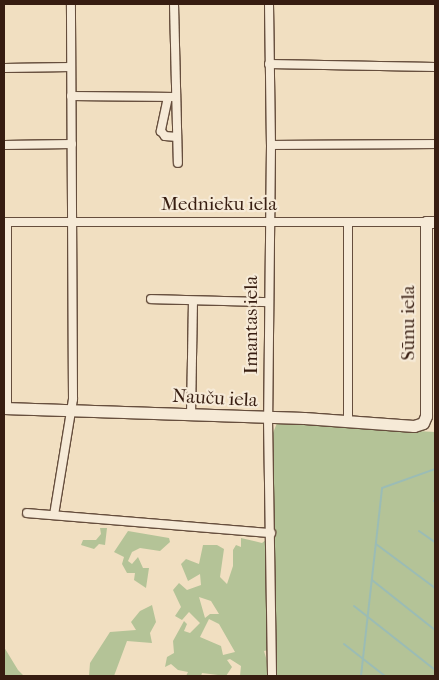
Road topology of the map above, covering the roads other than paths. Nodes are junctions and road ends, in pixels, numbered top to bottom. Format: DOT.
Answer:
graph roads {
  1 [pos="71,4"];
  2 [pos="174,4"];
  3 [pos="269,4"];
  4 [pos="269,64"];
  5 [pos="71,67"];
  6 [pos="435,67"];
  7 [pos="4,68"];
  8 [pos="71,96"];
  9 [pos="172,97"];
  10 [pos="177,137"];
  11 [pos="72,144"];
  12 [pos="435,144"];
  13 [pos="4,145"];
  14 [pos="271,145"];
  15 [pos="178,163"];
  16 [pos="6,222"];
  17 [pos="270,222"];
  18 [pos="431,222"];
  19 [pos="348,223"];
  20 [pos="73,224"];
  21 [pos="151,299"];
  22 [pos="193,301"];
  23 [pos="268,302"];
  24 [pos="6,408"];
  25 [pos="70,409"];
  26 [pos="192,415"];
  27 [pos="268,419"];
  28 [pos="348,421"];
  29 [pos="423,423"];
  30 [pos="27,513"];
  31 [pos="54,515"];
  32 [pos="271,533"];
  33 [pos="272,676"];
  1 -- 5 [label="street"];
  2 -- 9 [label="street"];
  3 -- 4 [label="street, Imantas iela"];
  4 -- 6 [label="street"];
  4 -- 14 [label="street, Imantas iela"];
  5 -- 7 [label="street"];
  5 -- 8 [label="street"];
  8 -- 9 [label="street"];
  8 -- 11 [label="street"];
  9 -- 10 [label="street"];
  9 -- 10 [label="street"];
  10 -- 15 [label="street"];
  11 -- 13 [label="street"];
  11 -- 20 [label="street"];
  12 -- 14 [label="street"];
  14 -- 17 [label="street, Imantas iela"];
  16 -- 20 [label="street, Mednieku iela"];
  16 -- 24 [label="street"];
  17 -- 19 [label="street, Mednieku iela"];
  17 -- 20 [label="street, Mednieku iela"];
  17 -- 23 [label="street, Imantas iela"];
  18 -- 19 [label="street, Mednieku iela"];
  18 -- 29 [label="street, Sūnu iela"];
  19 -- 28 [label="street"];
  20 -- 25 [label="street"];
  21 -- 22 [label="street"];
  22 -- 23 [label="street"];
  22 -- 26 [label="street"];
  23 -- 27 [label="street, Imantas iela"];
  24 -- 25 [label="street, Nauču iela"];
  25 -- 26 [label="street, Nauču iela"];
  25 -- 31 [label="street"];
  26 -- 27 [label="street, Nauču iela"];
  27 -- 28 [label="street, Nauču iela"];
  27 -- 32 [label="street, Imantas iela"];
  28 -- 29 [label="street, Nauču iela"];
  30 -- 31 [label="street"];
  31 -- 32 [label="street"];
  32 -- 33 [label="street, Imantas iela"];
}
